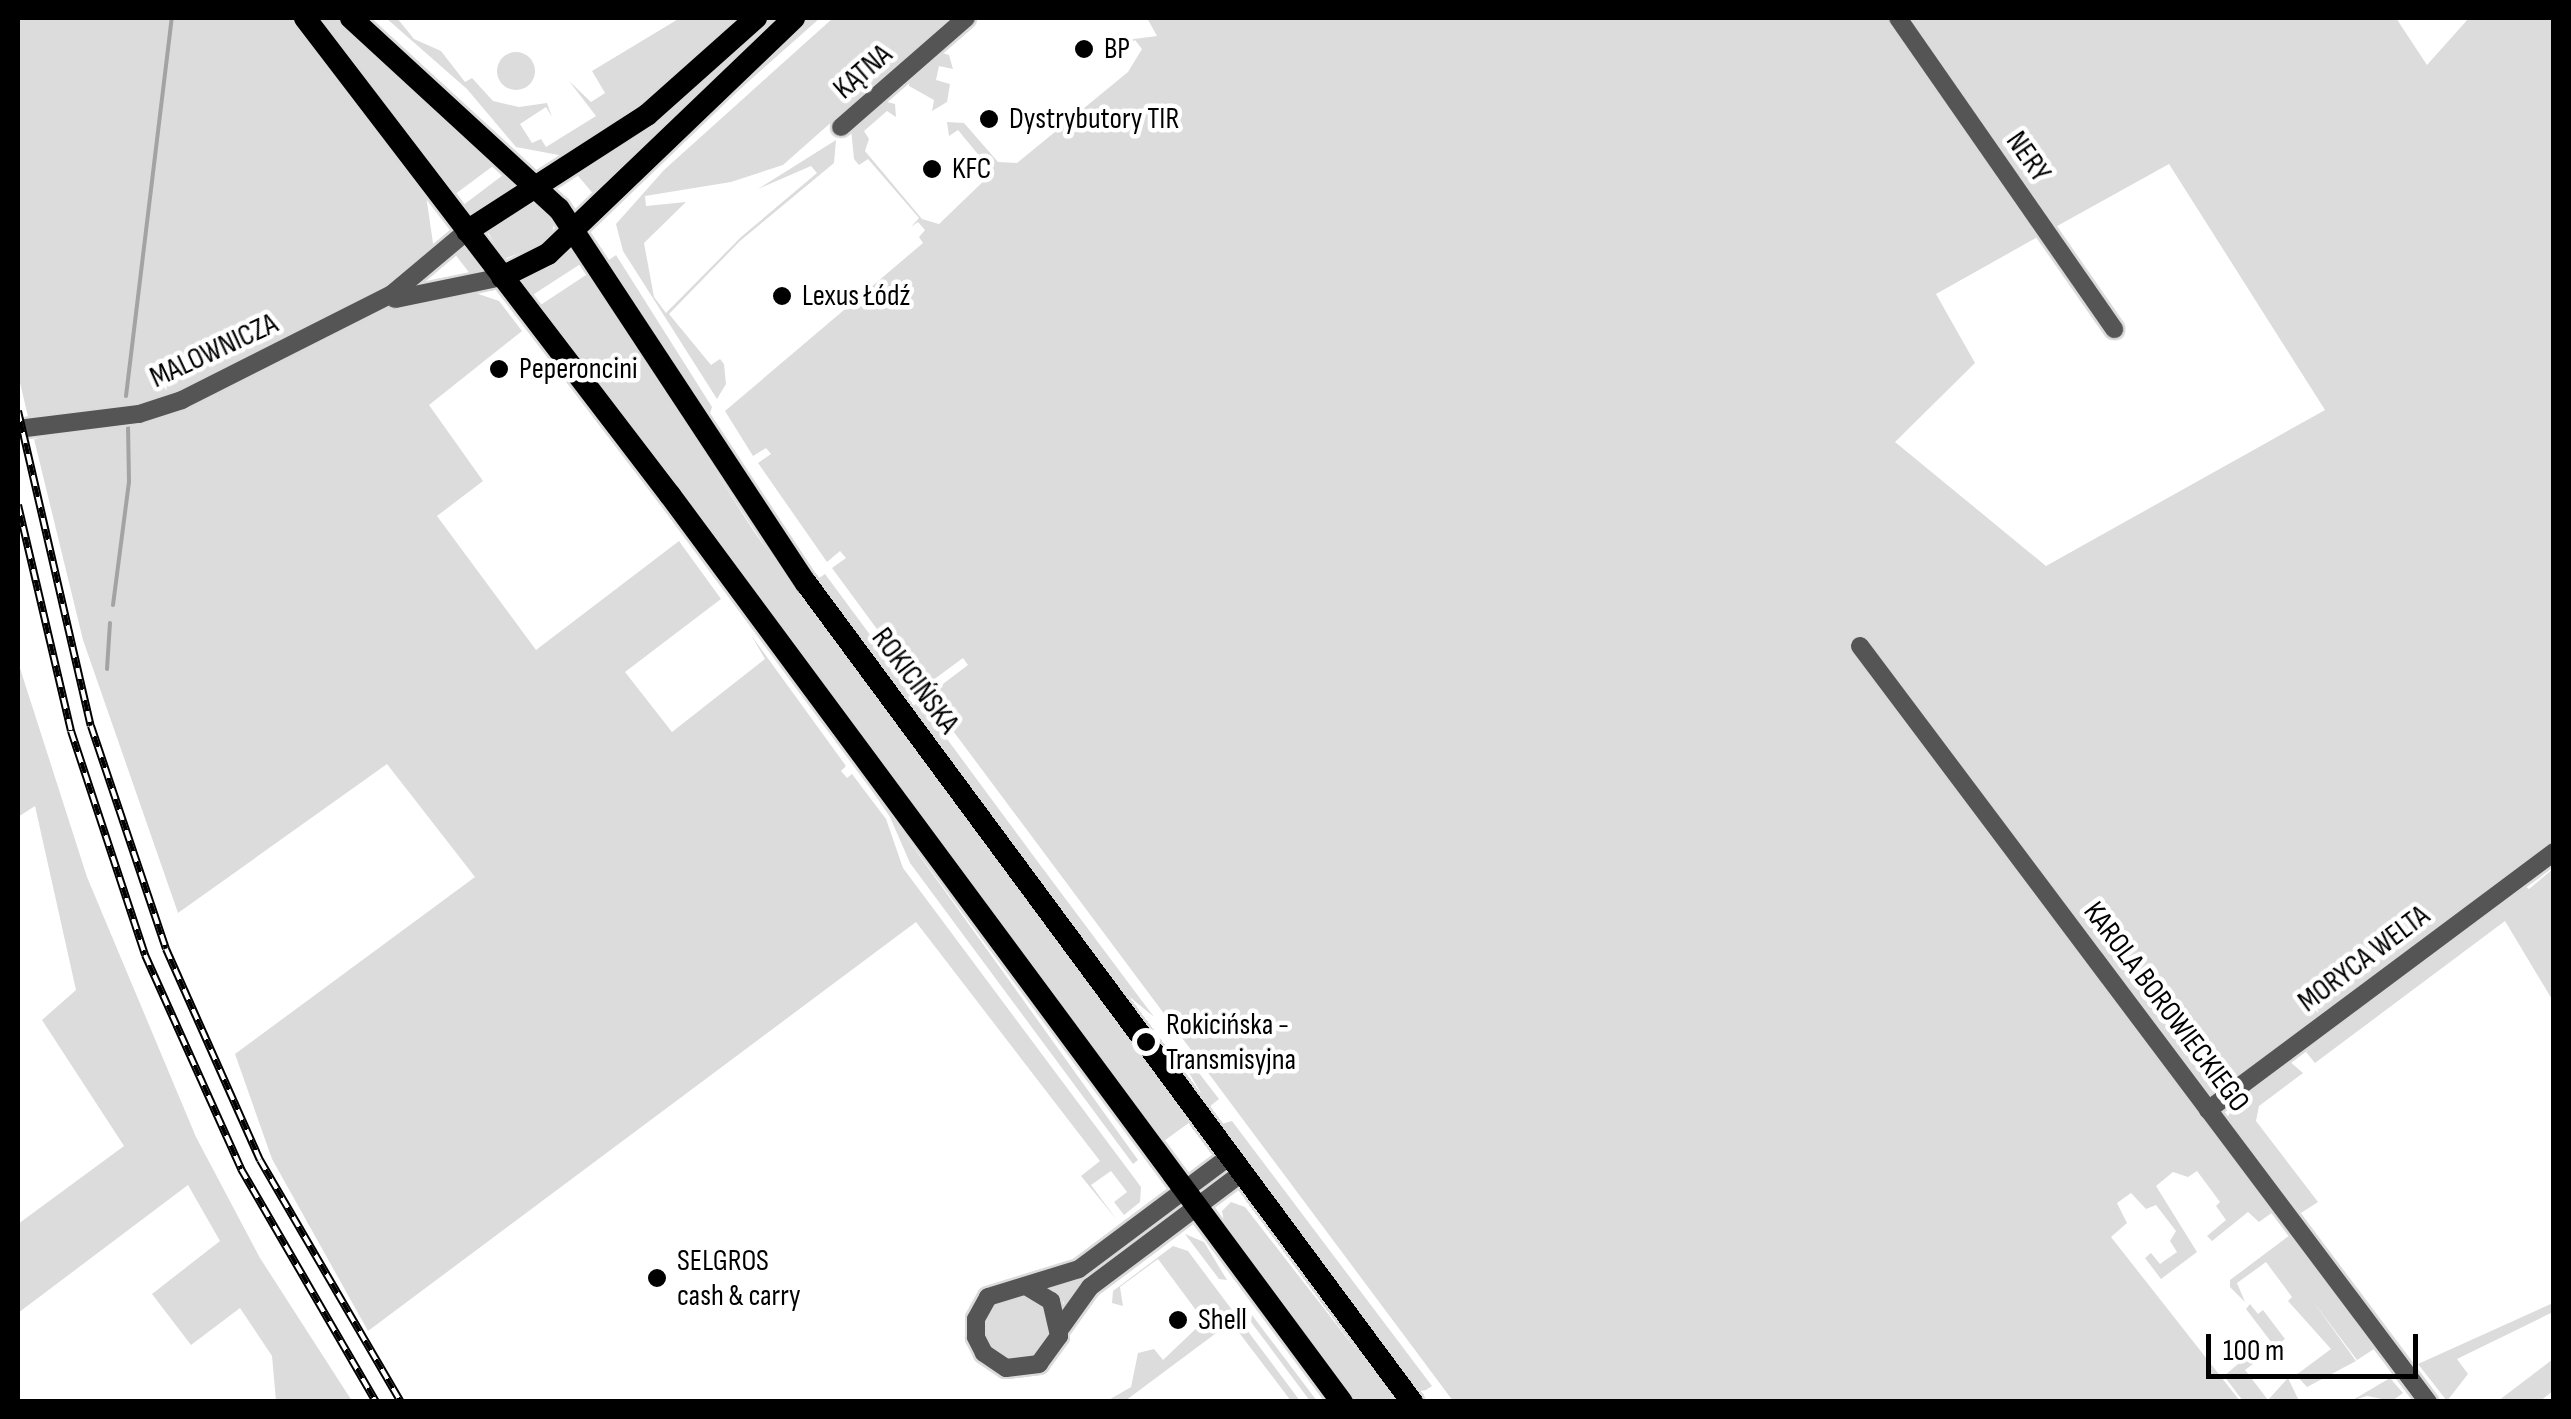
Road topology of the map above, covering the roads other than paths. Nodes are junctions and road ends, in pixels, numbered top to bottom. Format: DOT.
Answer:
graph roads {
  1 [pos="305,18"];
  2 [pos="351,18"];
  3 [pos="756,18"];
  4 [pos="794,18"];
  5 [pos="966,18"];
  6 [pos="1898,18"];
  7 [pos="841,127"];
  8 [pos="536,182"];
  9 [pos="574,230"];
  10 [pos="467,231"];
  11 [pos="502,277"];
  12 [pos="368,307"];
  13 [pos="2114,329"];
  14 [pos="18,429"];
  15 [pos="1860,646"];
  16 [pos="2554,852"];
  17 [pos="2208,1110"];
  18 [pos="1236,1164"];
  19 [pos="1191,1198"];
  20 [pos="1026,1286"];
  21 [pos="1060,1329"];
  22 [pos="1342,1402"];
  23 [pos="1412,1402"];
  24 [pos="2428,1402"];
  1 -- 10 [label="main road"];
  2 -- 8 [label="main road, ROKICIŃSKA"];
  3 -- 8 [label="main road"];
  4 -- 9 [label="main road"];
  5 -- 7 [label="street, KĄTNA"];
  6 -- 13 [label="street, NERY"];
  8 -- 9 [label="main road, ROKICIŃSKA"];
  8 -- 10 [label="main road"];
  9 -- 11 [label="main road"];
  9 -- 18 [label="main road, ROKICIŃSKA"];
  10 -- 11 [label="main road"];
  10 -- 12 [label="street, MALOWNICZA"];
  11 -- 12 [label="street, MALOWNICZA"];
  11 -- 19 [label="main road"];
  12 -- 14 [label="street, MALOWNICZA"];
  15 -- 17 [label="street, KAROLA BOROWIECKIEGO"];
  16 -- 17 [label="street, MORYCA WELTA"];
  17 -- 24 [label="street, KAROLA BOROWIECKIEGO"];
  18 -- 19 [label="street"];
  18 -- 23 [label="main road, ROKICIŃSKA"];
  19 -- 20 [label="street"];
  19 -- 21 [label="street"];
  19 -- 22 [label="main road"];
  20 -- 21 [label="street"];
  20 -- 21 [label="street"];
}
